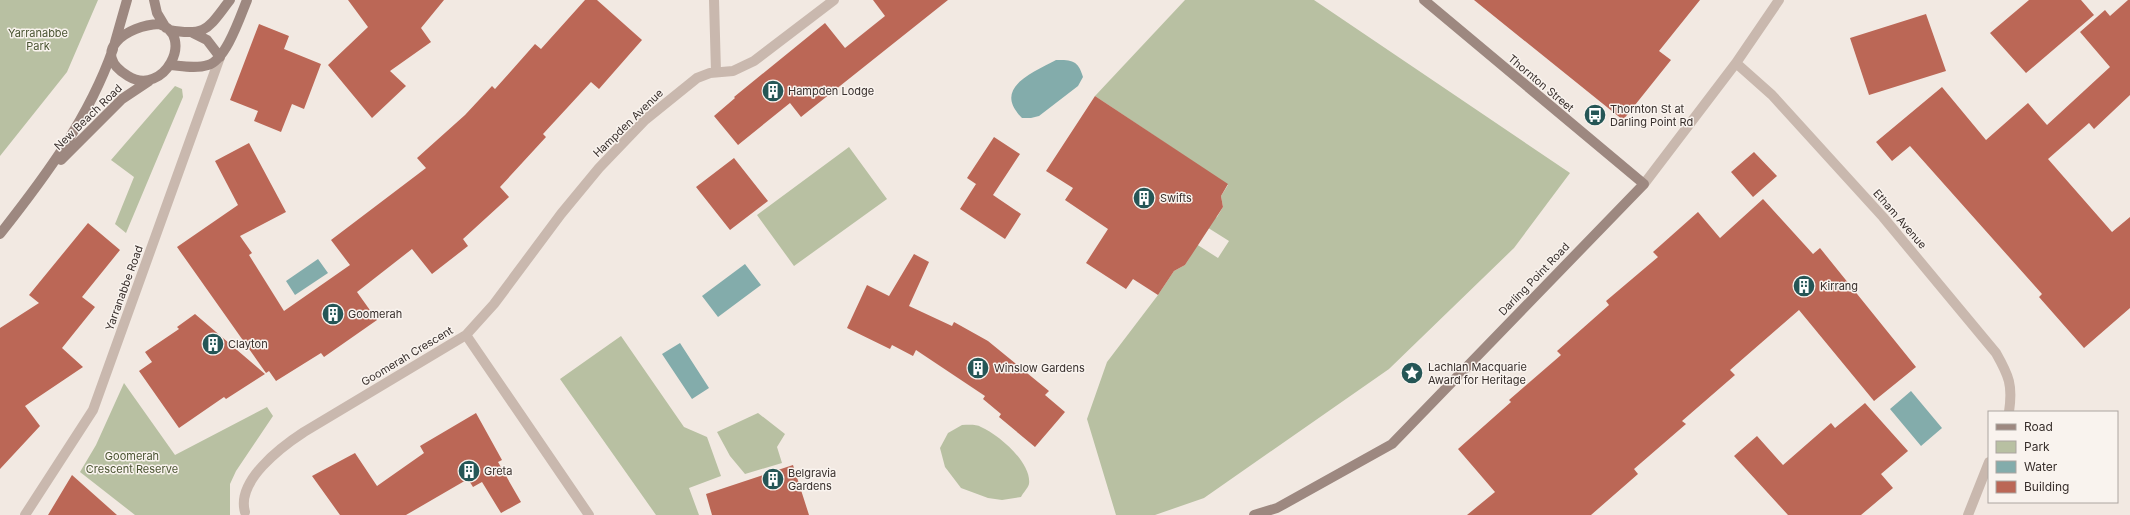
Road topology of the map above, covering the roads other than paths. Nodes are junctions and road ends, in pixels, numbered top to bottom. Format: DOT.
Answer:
graph roads {
  1 [pos="127,0"];
  2 [pos="154,0"];
  3 [pos="230,0"];
  4 [pos="247,0"];
  5 [pos="714,0"];
  6 [pos="834,0"];
  7 [pos="1424,0"];
  8 [pos="1778,0"];
  9 [pos="168,29"];
  10 [pos="193,33"];
  11 [pos="114,46"];
  12 [pos="220,57"];
  13 [pos="1736,63"];
  14 [pos="170,65"];
  15 [pos="716,72"];
  16 [pos="154,79"];
  17 [pos="43,178"];
  18 [pos="1644,184"];
  19 [pos="0,234"];
  20 [pos="466,334"];
  21 [pos="2009,411"];
  22 [pos="1988,465"];
  23 [pos="244,512"];
  24 [pos="25,515"];
  25 [pos="589,515"];
  26 [pos="1254,515"];
  27 [pos="1968,515"];
  1 -- 11 [label="street, New Beach Road"];
  2 -- 9 [label="street"];
  3 -- 10 [label="street"];
  4 -- 12 [label="street, Yarranabbe Road"];
  5 -- 15 [label="street"];
  6 -- 15 [label="street, Hampden Avenue"];
  7 -- 18 [label="street, Thornton Street"];
  8 -- 13 [label="street, Darling Point Road"];
  9 -- 10 [label="street"];
  9 -- 11 [label="street"];
  9 -- 14 [label="street"];
  10 -- 12 [label="street"];
  11 -- 16 [label="street"];
  11 -- 17 [label="street, New Beach Road"];
  12 -- 14 [label="street"];
  12 -- 24 [label="street, Yarranabbe Road"];
  13 -- 18 [label="street, Darling Point Road"];
  13 -- 21 [label="street, Etham Avenue"];
  14 -- 16 [label="street"];
  15 -- 20 [label="street, Hampden Avenue"];
  16 -- 17 [label="street, New Beach Road"];
  17 -- 19 [label="street, New Beach Road"];
  18 -- 26 [label="street, Darling Point Road"];
  20 -- 23 [label="street, Goomerah Crescent"];
  20 -- 25 [label="street, Goomerah Crescent"];
  22 -- 27 [label="street"];
}
